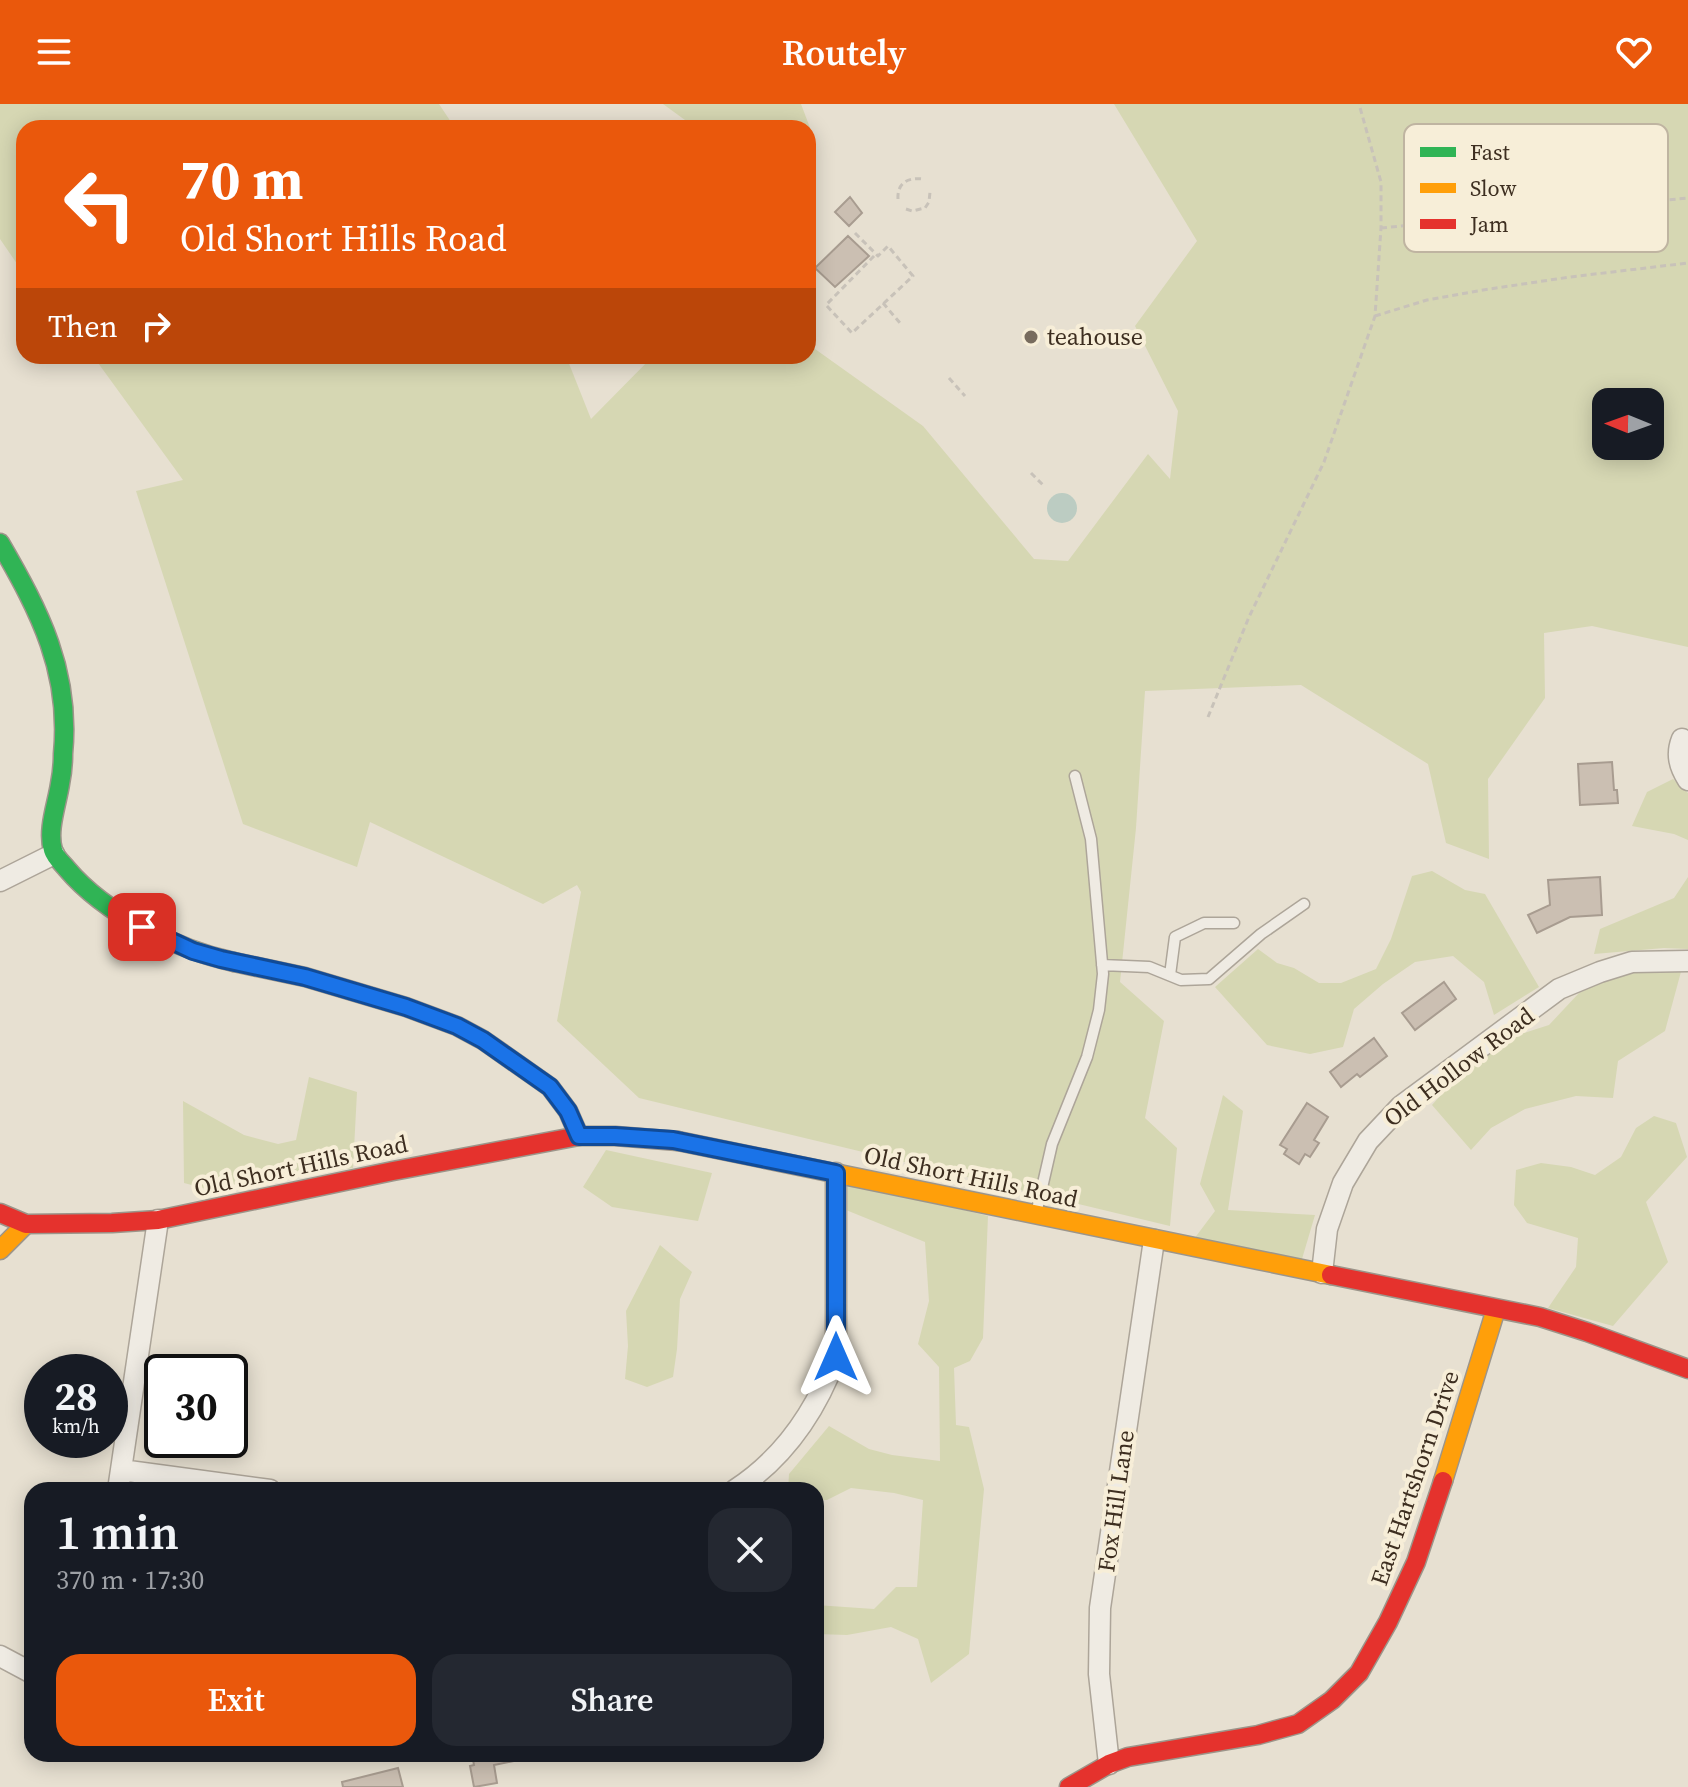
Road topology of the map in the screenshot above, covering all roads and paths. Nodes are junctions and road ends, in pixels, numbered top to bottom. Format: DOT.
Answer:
graph roads {
  1 [pos="1359,104"];
  2 [pos="923,179"];
  3 [pos="930,192"];
  4 [pos="1688,198"];
  5 [pos="898,199"];
  6 [pos="1668,200"];
  7 [pos="906,209"];
  8 [pos="1404,226"];
  9 [pos="1381,228"];
  10 [pos="855,233"];
  11 [pos="876,254"];
  12 [pos="1688,263"];
  13 [pos="883,303"];
  14 [pos="1375,316"];
  15 [pos="900,323"];
  16 [pos="949,378"];
  17 [pos="965,396"];
  18 [pos="1031,473"];
  19 [pos="1043,485"];
  20 [pos="0,543"];
  21 [pos="1208,717"];
  22 [pos="1682,739"];
  23 [pos="1075,776"];
  24 [pos="1688,780"];
  25 [pos="54,854"];
  26 [pos="0,881"];
  27 [pos="1304,904"];
  28 [pos="1234,923"];
  29 [pos="1688,961"];
  30 [pos="1102,965"];
  31 [pos="1170,975"];
  32 [pos="579,1136"];
  33 [pos="836,1173"];
  34 [pos="0,1213"];
  35 [pos="1036,1216"];
  36 [pos="158,1220"];
  37 [pos="26,1224"];
  38 [pos="1154,1240"];
  39 [pos="0,1250"];
  40 [pos="1322,1273"];
  41 [pos="1496,1309"];
  42 [pos="1688,1369"];
  43 [pos="119,1480"];
  44 [pos="149,1482"];
  45 [pos="746,1482"];
  46 [pos="0,1656"];
  47 [pos="24,1669"];
  48 [pos="1109,1764"];
  49 [pos="1069,1787"];
  1 -- 9 [label="path"];
  2 -- 5 [label="path"];
  3 -- 7 [label="path"];
  4 -- 6 [label="path"];
  8 -- 9 [label="path"];
  9 -- 14 [label="path"];
  10 -- 11 [label="path"];
  11 -- 13 [label="path"];
  11 -- 13 [label="path"];
  12 -- 14 [label="path"];
  13 -- 15 [label="path"];
  14 -- 21 [label="path"];
  16 -- 17 [label="path"];
  18 -- 19 [label="path"];
  20 -- 25 [label="main road"];
  22 -- 24 [label="street"];
  23 -- 30 [label="lane"];
  25 -- 26 [label="street"];
  25 -- 32 [label="main road"];
  27 -- 31 [label="lane"];
  28 -- 31 [label="lane"];
  29 -- 40 [label="street, Old Hollow Road"];
  30 -- 31 [label="lane"];
  30 -- 35 [label="lane"];
  32 -- 33 [label="main road, Old Short Hills Road"];
  32 -- 36 [label="main road, Old Short Hills Road"];
  33 -- 35 [label="main road, Old Short Hills Road"];
  33 -- 45 [label="street"];
  34 -- 37 [label="main road, Old Short Hills Road"];
  35 -- 38 [label="main road, Old Short Hills Road"];
  36 -- 37 [label="main road, Old Short Hills Road"];
  36 -- 43 [label="street"];
  37 -- 39 [label="main road"];
  38 -- 40 [label="main road, Old Short Hills Road"];
  38 -- 48 [label="street, Fox Hill Lane"];
  40 -- 41 [label="main road, Old Short Hills Road"];
  41 -- 42 [label="main road, Old Short Hills Road"];
  41 -- 48 [label="main road, East Hartshorn Drive"];
  43 -- 44 [label="street"];
  46 -- 47 [label="street"];
  48 -- 49 [label="main road, East Hartshorn Drive"];
}
